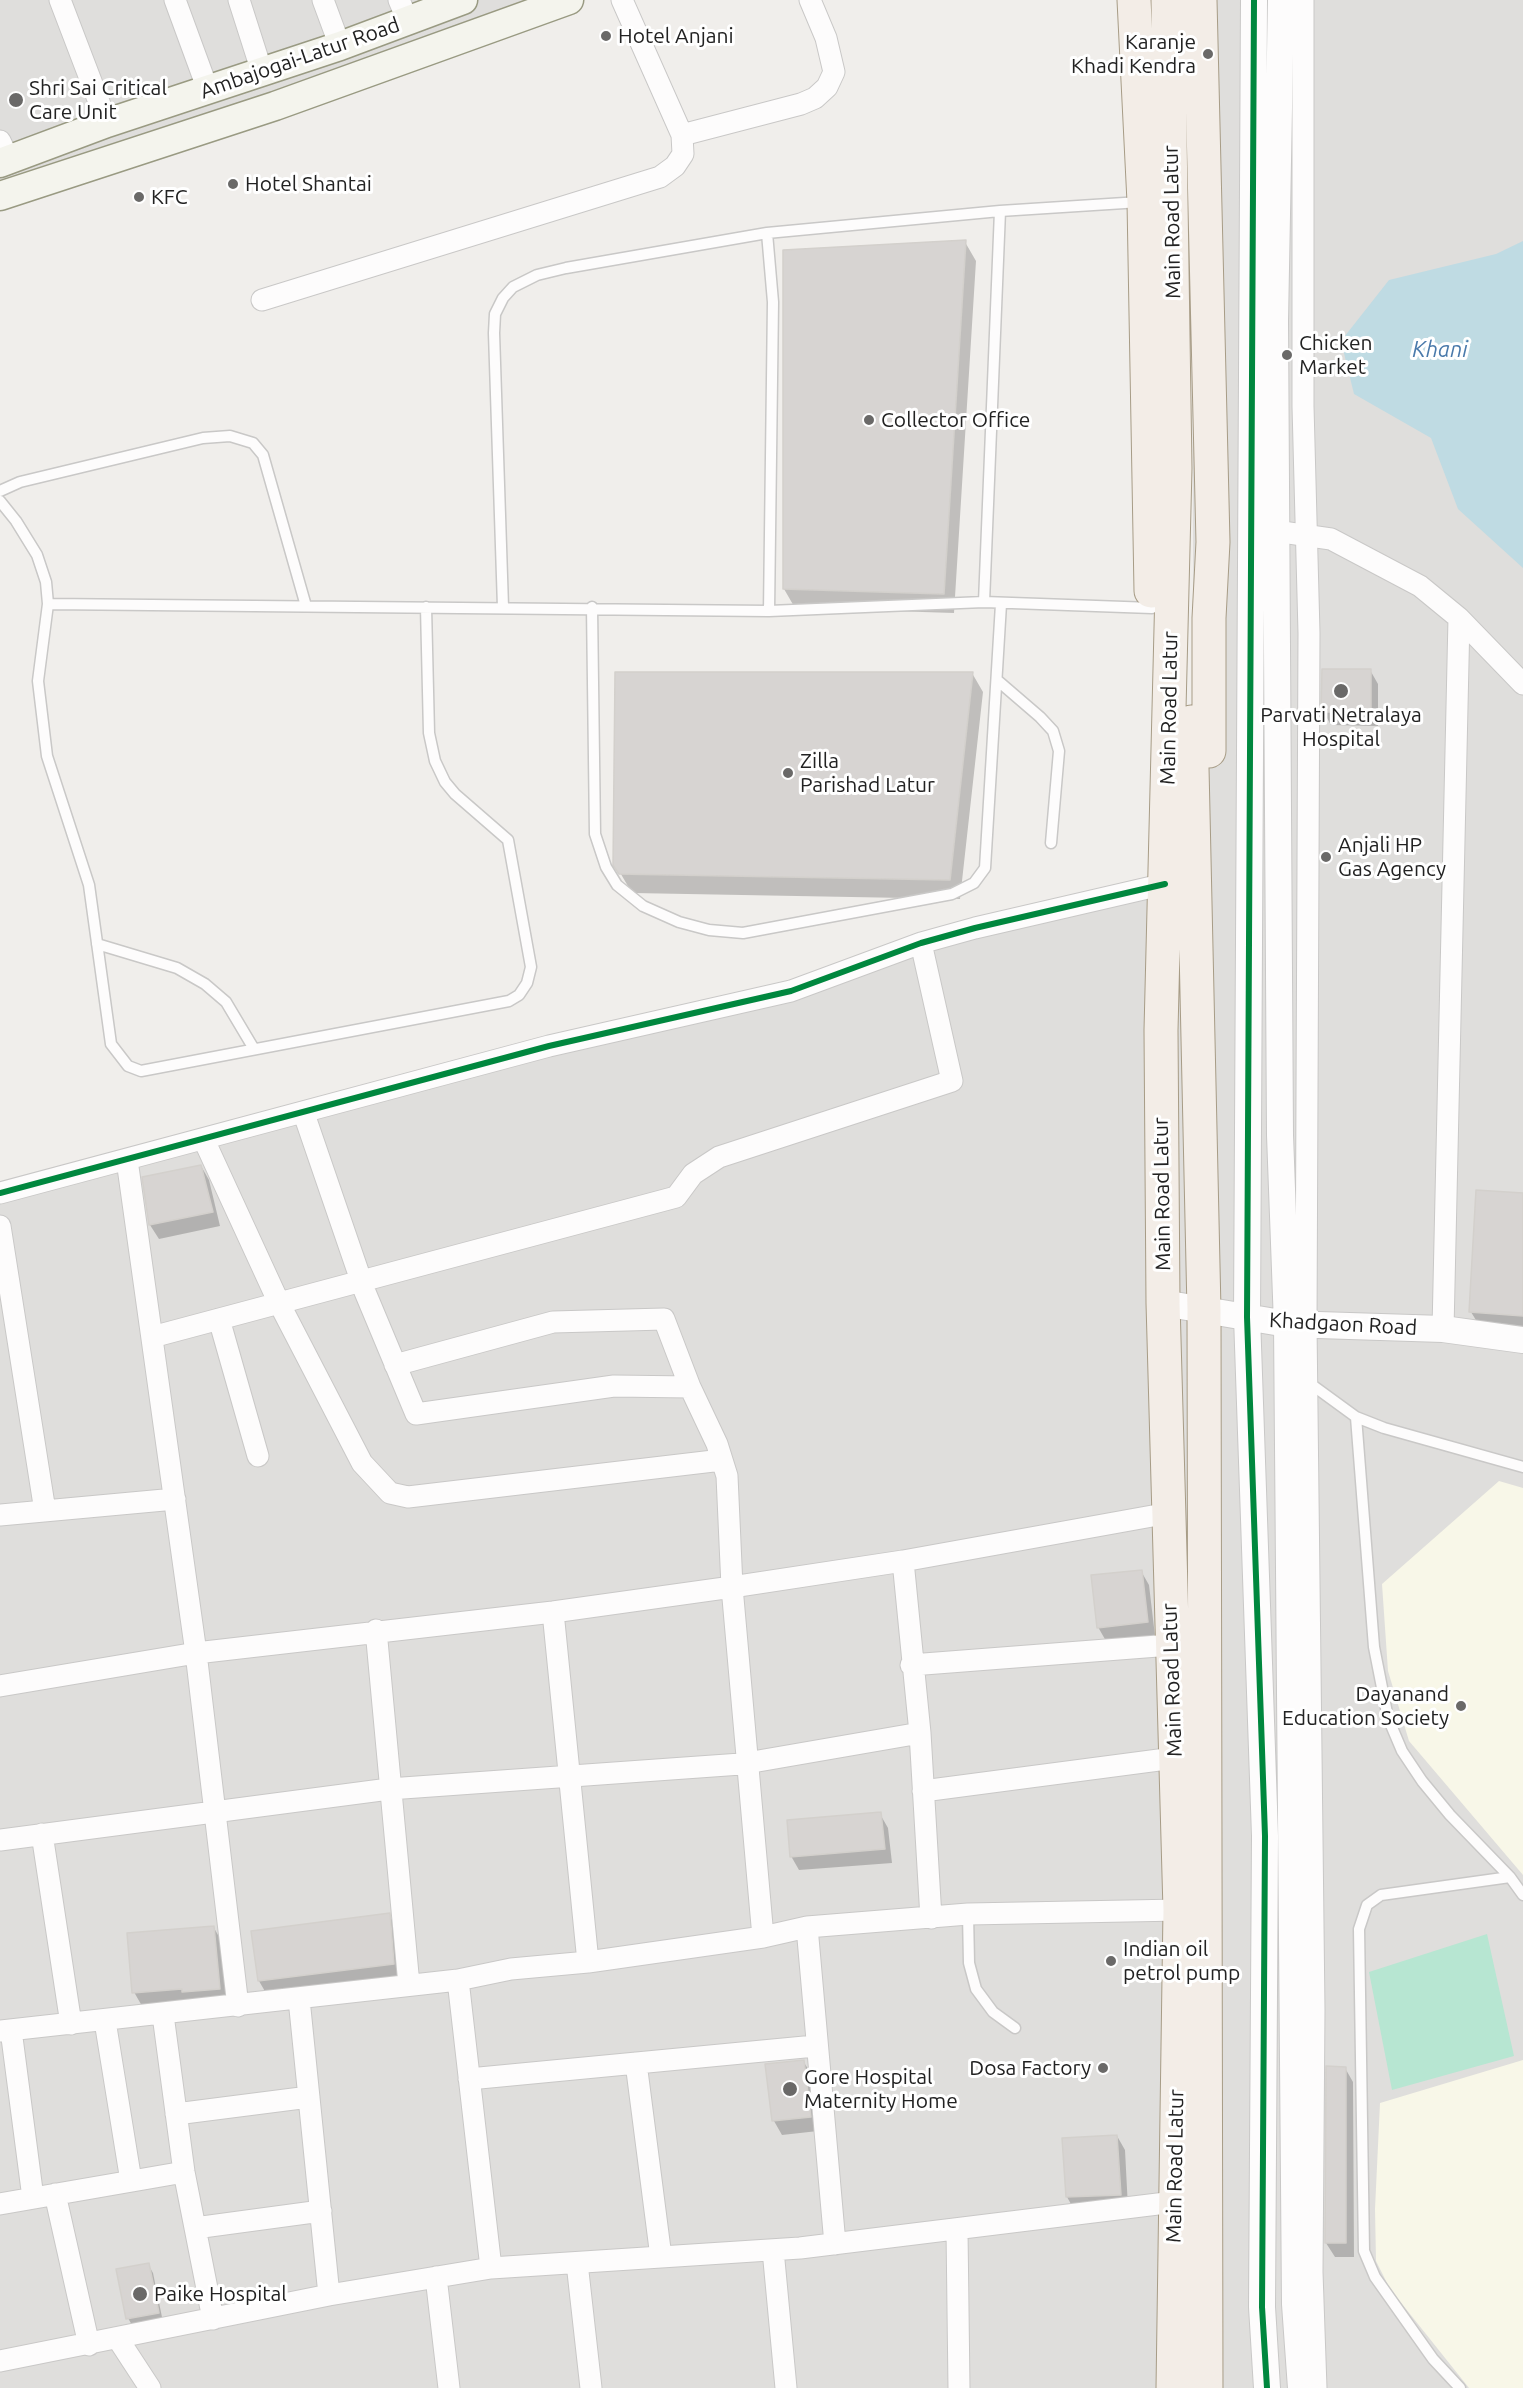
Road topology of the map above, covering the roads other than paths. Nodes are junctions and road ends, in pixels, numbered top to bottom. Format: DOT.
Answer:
graph roads {
  1 [pos="60,0"];
  2 [pos="175,0"];
  3 [pos="239,0"];
  4 [pos="323,0"];
  5 [pos="463,0"];
  6 [pos="569,0"];
  7 [pos="622,0"];
  8 [pos="810,0"];
  9 [pos="1134,0"];
  10 [pos="1168,0"];
  11 [pos="1186,0"];
  12 [pos="1200,0"];
  13 [pos="1254,0"];
  14 [pos="1281,0"];
  15 [pos="1303,0"];
  16 [pos="404,10"];
  17 [pos="340,46"];
  18 [pos="262,72"];
  19 [pos="208,90"];
  20 [pos="106,123"];
  21 [pos="682,135"];
  22 [pos="3,155"];
  23 [pos="0,196"];
  24 [pos="1143,202"];
  25 [pos="1000,211"];
  26 [pos="767,233"];
  27 [pos="262,300"];
  28 [pos="0,491"];
  29 [pos="0,501"];
  30 [pos="1251,528"];
  31 [pos="1277,530"];
  32 [pos="1305,534"];
  33 [pos="984,602"];
  34 [pos="48,604"];
  35 [pos="1001,604"];
  36 [pos="306,606"];
  37 [pos="426,607"];
  38 [pos="503,607"];
  39 [pos="592,607"];
  40 [pos="1152,608"];
  41 [pos="769,610"];
  42 [pos="1459,618"];
  43 [pos="997,680"];
  44 [pos="1523,684"];
  45 [pos="1180,832"];
  46 [pos="1051,843"];
  47 [pos="1165,884"];
  48 [pos="921,943"];
  49 [pos="97,944"];
  50 [pos="254,1049"];
  51 [pos="304,1114"];
  52 [pos="204,1140"];
  53 [pos="127,1160"];
  54 [pos="0,1193"];
  55 [pos="0,1226"];
  56 [pos="361,1281"];
  57 [pos="279,1303"];
  58 [pos="1163,1303"];
  59 [pos="1204,1310"];
  60 [pos="1247,1317"];
  61 [pos="219,1319"];
  62 [pos="1296,1324"];
  63 [pos="1443,1329"];
  64 [pos="152,1337"];
  65 [pos="1523,1340"];
  66 [pos="395,1365"];
  67 [pos="1307,1382"];
  68 [pos="690,1387"];
  69 [pos="1356,1417"];
  70 [pos="258,1456"];
  71 [pos="722,1460"];
  72 [pos="1523,1467"];
  73 [pos="175,1499"];
  74 [pos="45,1511"];
  75 [pos="1169,1513"];
  76 [pos="0,1515"];
  77 [pos="903,1561"];
  78 [pos="732,1587"];
  79 [pos="553,1612"];
  80 [pos="376,1630"];
  81 [pos="1171,1645"];
  82 [pos="196,1653"];
  83 [pos="911,1665"];
  84 [pos="0,1686"];
  85 [pos="920,1733"];
  86 [pos="1174,1758"];
  87 [pos="748,1762"];
  88 [pos="569,1776"];
  89 [pos="391,1789"];
  90 [pos="923,1791"];
  91 [pos="215,1811"];
  92 [pos="42,1834"];
  93 [pos="0,1840"];
  94 [pos="1510,1877"];
  95 [pos="1523,1895"];
  96 [pos="1180,1910"];
  97 [pos="968,1914"];
  98 [pos="931,1918"];
  99 [pos="807,1927"];
  100 [pos="763,1937"];
  101 [pos="588,1962"];
  102 [pos="458,1980"];
  103 [pos="409,1985"];
  104 [pos="299,1998"];
  105 [pos="238,2006"];
  106 [pos="163,2015"];
  107 [pos="105,2021"];
  108 [pos="71,2024"];
  109 [pos="1015,2028"];
  110 [pos="5,2031"];
  111 [pos="815,2046"];
  112 [pos="636,2063"];
  113 [pos="469,2079"];
  114 [pos="309,2097"];
  115 [pos="176,2114"];
  116 [pos="184,2172"];
  117 [pos="131,2181"];
  118 [pos="56,2194"];
  119 [pos="33,2198"];
  120 [pos="1174,2202"];
  121 [pos="0,2204"];
  122 [pos="321,2211"];
  123 [pos="195,2228"];
  124 [pos="957,2230"];
  125 [pos="835,2244"];
  126 [pos="772,2250"];
  127 [pos="661,2257"];
  128 [pos="1262,2258"];
  129 [pos="1294,2259"];
  130 [pos="577,2263"];
  131 [pos="490,2268"];
  132 [pos="436,2277"];
  133 [pos="329,2295"];
  134 [pos="213,2319"];
  135 [pos="118,2339"];
  136 [pos="89,2345"];
  137 [pos="0,2361"];
  138 [pos="150,2388"];
  139 [pos="449,2388"];
  140 [pos="591,2388"];
  141 [pos="786,2388"];
  142 [pos="959,2388"];
  143 [pos="1173,2388"];
  144 [pos="1206,2388"];
  145 [pos="1267,2388"];
  146 [pos="1301,2388"];
  147 [pos="1316,2388"];
  148 [pos="1460,2388"];
  1 -- 20 [label="street"];
  2 -- 19 [label="street"];
  3 -- 18 [label="street"];
  4 -- 17 [label="street"];
  5 -- 16 [label="main road, Ambajogai-Latur Road"];
  6 -- 23 [label="main road"];
  7 -- 21 [label="street"];
  8 -- 21 [label="street"];
  9 -- 24 [label="main road"];
  10 -- 45 [label="main road, Main Road Latur"];
  11 -- 45 [label="main road, Main Road Latur"];
  12 -- 45 [label="main road"];
  13 -- 30 [label="street"];
  14 -- 31 [label="street"];
  15 -- 32 [label="street"];
  16 -- 17 [label="main road, Ambajogai-Latur Road"];
  17 -- 18 [label="main road, Ambajogai-Latur Road"];
  18 -- 19 [label="main road, Ambajogai-Latur Road"];
  19 -- 20 [label="main road, Ambajogai-Latur Road"];
  20 -- 22 [label="main road, Ambajogai-Latur Road"];
  21 -- 27 [label="street"];
  24 -- 25 [label="lane"];
  24 -- 40 [label="main road"];
  25 -- 26 [label="lane"];
  25 -- 33 [label="lane"];
  26 -- 38 [label="lane"];
  26 -- 41 [label="lane"];
  28 -- 36 [label="lane"];
  29 -- 34 [label="lane"];
  30 -- 31 [label="street"];
  30 -- 60 [label="street"];
  31 -- 32 [label="street"];
  31 -- 62 [label="street"];
  32 -- 42 [label="street"];
  32 -- 62 [label="street"];
  33 -- 35 [label="lane"];
  33 -- 41 [label="lane"];
  34 -- 36 [label="lane"];
  34 -- 49 [label="lane"];
  35 -- 40 [label="lane"];
  35 -- 43 [label="lane"];
  36 -- 37 [label="lane"];
  37 -- 38 [label="lane"];
  37 -- 50 [label="lane"];
  38 -- 39 [label="lane"];
  39 -- 41 [label="lane"];
  39 -- 43 [label="lane"];
  40 -- 45 [label="main road"];
  42 -- 44 [label="street"];
  42 -- 63 [label="street"];
  43 -- 46 [label="lane"];
  45 -- 47 [label="main road, Main Road Latur"];
  45 -- 59 [label="main road, Main Road Latur"];
  47 -- 48 [label="street"];
  47 -- 58 [label="main road, Main Road Latur"];
  48 -- 51 [label="street"];
  48 -- 56 [label="street"];
  49 -- 50 [label="lane"];
  49 -- 50 [label="lane"];
  51 -- 52 [label="street"];
  51 -- 56 [label="street"];
  52 -- 53 [label="street"];
  52 -- 57 [label="street"];
  53 -- 54 [label="street"];
  53 -- 64 [label="street"];
  55 -- 74 [label="street"];
  56 -- 57 [label="street"];
  56 -- 66 [label="street"];
  57 -- 61 [label="street"];
  57 -- 71 [label="street"];
  58 -- 59 [label="street, Khadgaon Road"];
  58 -- 75 [label="main road, Main Road Latur"];
  59 -- 60 [label="street, Khadgaon Road"];
  59 -- 144 [label="main road, Main Road Latur"];
  60 -- 62 [label="street, Khadgaon Road"];
  60 -- 128 [label="street"];
  61 -- 64 [label="street"];
  61 -- 70 [label="street"];
  62 -- 63 [label="street, Khadgaon Road"];
  62 -- 67 [label="street"];
  62 -- 129 [label="street"];
  63 -- 65 [label="street, Khadgaon Road"];
  64 -- 73 [label="street"];
  66 -- 68 [label="street"];
  66 -- 68 [label="street"];
  67 -- 69 [label="lane"];
  67 -- 147 [label="street"];
  68 -- 71 [label="street"];
  69 -- 72 [label="lane"];
  69 -- 94 [label="lane"];
  71 -- 78 [label="street"];
  73 -- 74 [label="street"];
  73 -- 82 [label="street"];
  74 -- 76 [label="street"];
  75 -- 77 [label="street"];
  75 -- 81 [label="main road, Main Road Latur"];
  77 -- 78 [label="street"];
  77 -- 83 [label="street"];
  78 -- 79 [label="street"];
  78 -- 87 [label="street"];
  79 -- 80 [label="street"];
  79 -- 88 [label="street"];
  80 -- 82 [label="street"];
  80 -- 89 [label="street"];
  81 -- 83 [label="street"];
  81 -- 86 [label="main road, Main Road Latur"];
  82 -- 84 [label="street"];
  82 -- 91 [label="street"];
  83 -- 85 [label="street"];
  85 -- 87 [label="street"];
  85 -- 90 [label="street"];
  86 -- 90 [label="street"];
  86 -- 96 [label="main road, Main Road Latur"];
  87 -- 88 [label="street"];
  87 -- 100 [label="street"];
  88 -- 89 [label="street"];
  88 -- 101 [label="street"];
  89 -- 91 [label="street"];
  89 -- 103 [label="street"];
  90 -- 98 [label="street"];
  91 -- 92 [label="street"];
  91 -- 105 [label="street"];
  92 -- 93 [label="street"];
  92 -- 108 [label="street"];
  94 -- 95 [label="lane"];
  94 -- 148 [label="lane"];
  96 -- 97 [label="street"];
  96 -- 120 [label="main road, Main Road Latur"];
  97 -- 98 [label="street"];
  97 -- 109 [label="lane"];
  98 -- 99 [label="street"];
  99 -- 100 [label="street"];
  99 -- 111 [label="street"];
  100 -- 101 [label="street"];
  101 -- 102 [label="street"];
  102 -- 103 [label="street"];
  102 -- 113 [label="street"];
  103 -- 104 [label="street"];
  104 -- 105 [label="street"];
  104 -- 114 [label="street"];
  105 -- 106 [label="street"];
  106 -- 107 [label="street"];
  106 -- 115 [label="street"];
  107 -- 108 [label="street"];
  107 -- 117 [label="street"];
  108 -- 110 [label="street"];
  110 -- 119 [label="street"];
  111 -- 112 [label="street"];
  111 -- 125 [label="street"];
  112 -- 113 [label="street"];
  112 -- 127 [label="street"];
  113 -- 131 [label="street"];
  114 -- 115 [label="street"];
  114 -- 122 [label="street"];
  115 -- 116 [label="street"];
  116 -- 117 [label="street"];
  116 -- 123 [label="street"];
  117 -- 118 [label="street"];
  118 -- 119 [label="street"];
  118 -- 136 [label="street"];
  119 -- 121 [label="street"];
  120 -- 124 [label="street"];
  120 -- 143 [label="main road, Main Road Latur"];
  122 -- 123 [label="street"];
  122 -- 133 [label="street"];
  123 -- 134 [label="street"];
  124 -- 125 [label="street"];
  124 -- 142 [label="street"];
  125 -- 126 [label="street"];
  126 -- 127 [label="street"];
  126 -- 141 [label="street"];
  127 -- 130 [label="street"];
  128 -- 129 [label="street"];
  128 -- 145 [label="street"];
  129 -- 146 [label="street"];
  130 -- 131 [label="street"];
  130 -- 140 [label="street"];
  131 -- 132 [label="street"];
  132 -- 133 [label="street"];
  132 -- 139 [label="street"];
  133 -- 134 [label="street"];
  134 -- 135 [label="street"];
  135 -- 136 [label="street"];
  135 -- 138 [label="street"];
  136 -- 137 [label="street"];
}
